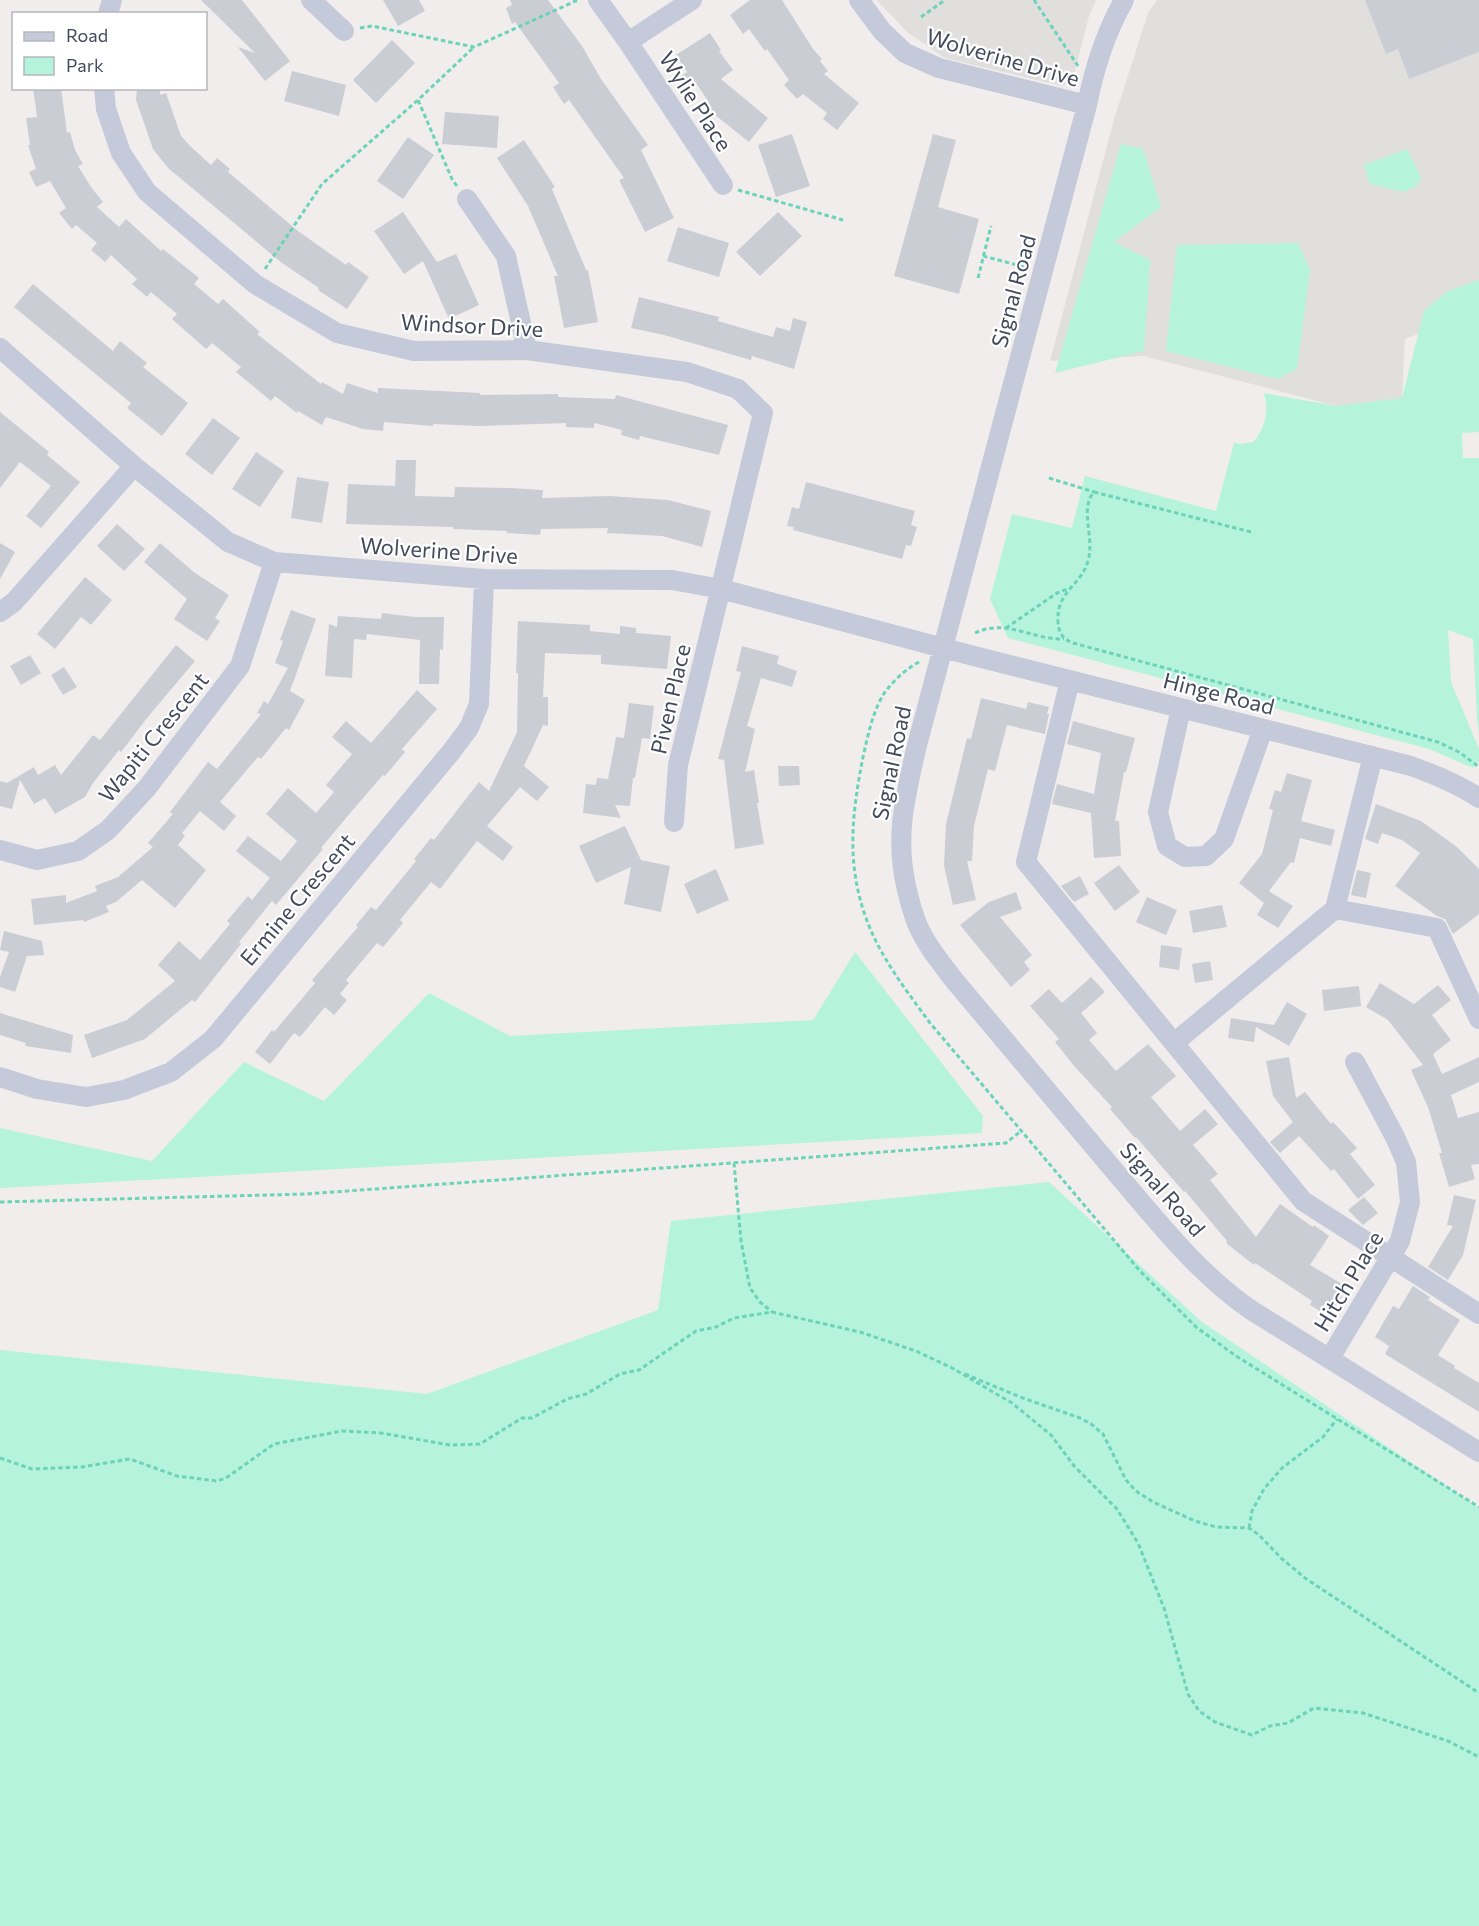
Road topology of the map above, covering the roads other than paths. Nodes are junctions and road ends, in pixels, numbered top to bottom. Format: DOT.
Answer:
graph roads {
  1 [pos="311,0"];
  2 [pos="598,0"];
  3 [pos="692,0"];
  4 [pos="859,0"];
  5 [pos="1125,0"];
  6 [pos="344,31"];
  7 [pos="628,42"];
  8 [pos="104,90"];
  9 [pos="1087,105"];
  10 [pos="723,185"];
  11 [pos="467,199"];
  12 [pos="0,348"];
  13 [pos="527,350"];
  14 [pos="134,466"];
  15 [pos="274,562"];
  16 [pos="484,579"];
  17 [pos="721,589"];
  18 [pos="0,612"];
  19 [pos="943,647"];
  20 [pos="1070,680"];
  21 [pos="1181,708"];
  22 [pos="1263,729"];
  23 [pos="1372,756"];
  24 [pos="1479,798"];
  25 [pos="674,822"];
  26 [pos="0,849"];
  27 [pos="1335,909"];
  28 [pos="1479,1018"];
  29 [pos="1174,1043"];
  30 [pos="1355,1062"];
  31 [pos="0,1077"];
  32 [pos="1391,1257"];
  33 [pos="1479,1314"];
  34 [pos="1330,1358"];
  35 [pos="1479,1452"];
  1 -- 6 [label="street"];
  2 -- 7 [label="street"];
  3 -- 7 [label="street"];
  4 -- 9 [label="street, Wolverine Drive"];
  5 -- 9 [label="street, Signal Road"];
  7 -- 10 [label="street, Wylie Place"];
  8 -- 13 [label="street, Windsor Drive"];
  9 -- 19 [label="street, Signal Road"];
  11 -- 13 [label="street"];
  12 -- 14 [label="street, Wolverine Drive"];
  13 -- 17 [label="street, Windsor Drive"];
  14 -- 15 [label="street, Wolverine Drive"];
  14 -- 18 [label="street"];
  15 -- 16 [label="street, Wolverine Drive"];
  15 -- 26 [label="street, Wapiti Crescent"];
  16 -- 17 [label="street, Wolverine Drive"];
  16 -- 31 [label="street, Ermine Crescent"];
  17 -- 19 [label="street, Wolverine Drive"];
  17 -- 25 [label="street, Piven Place"];
  19 -- 20 [label="street, Hinge Road"];
  19 -- 34 [label="street, Signal Road"];
  20 -- 21 [label="street, Hinge Road"];
  20 -- 29 [label="street"];
  21 -- 22 [label="street, Hinge Road"];
  21 -- 22 [label="street"];
  22 -- 23 [label="street, Hinge Road"];
  23 -- 24 [label="street, Hinge Road"];
  23 -- 27 [label="street"];
  27 -- 28 [label="street"];
  27 -- 29 [label="street"];
  29 -- 32 [label="street"];
  30 -- 32 [label="street, Hitch Place"];
  32 -- 33 [label="street"];
  32 -- 34 [label="street, Hitch Place"];
  34 -- 35 [label="street, Signal Road"];
}
